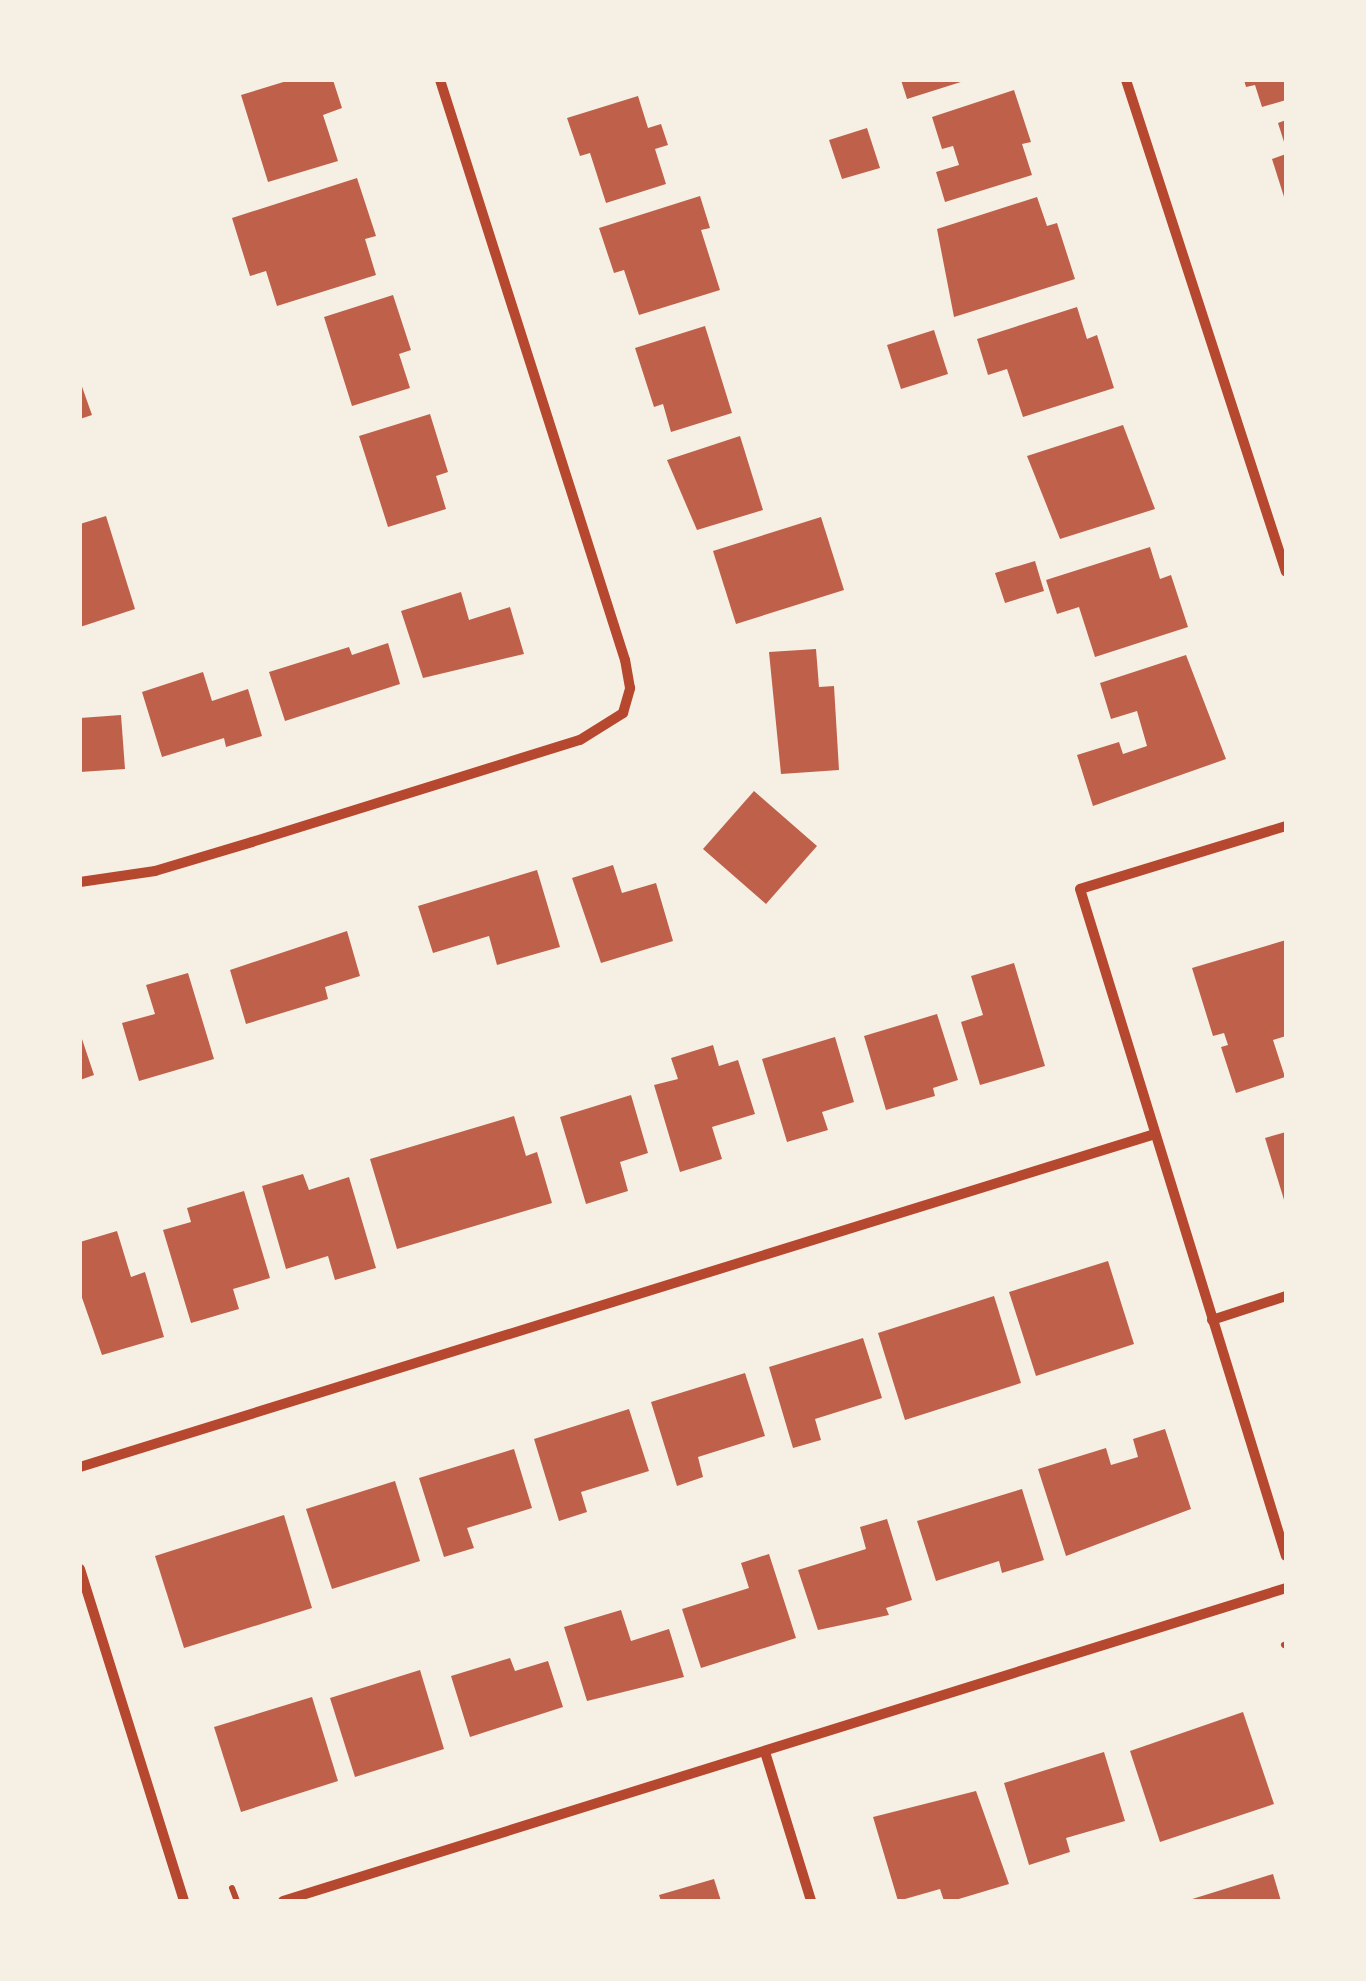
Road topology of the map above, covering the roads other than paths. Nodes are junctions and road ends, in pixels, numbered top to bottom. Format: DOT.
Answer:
graph roads {
  1 [pos="440,80"];
  2 [pos="1126,80"];
  3 [pos="1286,572"];
  4 [pos="1286,826"];
  5 [pos="80,882"];
  6 [pos="1155,1134"];
  7 [pos="1286,1296"];
  8 [pos="1212,1320"];
  9 [pos="80,1467"];
  10 [pos="1286,1556"];
  11 [pos="80,1569"];
  12 [pos="1286,1588"];
  13 [pos="765,1752"];
  14 [pos="184,1901"];
  15 [pos="283,1901"];
  16 [pos="811,1901"];
  1 -- 5 [label="street"];
  2 -- 3 [label="street"];
  4 -- 6 [label="street"];
  6 -- 8 [label="street"];
  6 -- 9 [label="street"];
  7 -- 8 [label="street"];
  8 -- 10 [label="street"];
  11 -- 14 [label="street"];
  12 -- 13 [label="street"];
  13 -- 15 [label="street"];
  13 -- 16 [label="street"];
}
